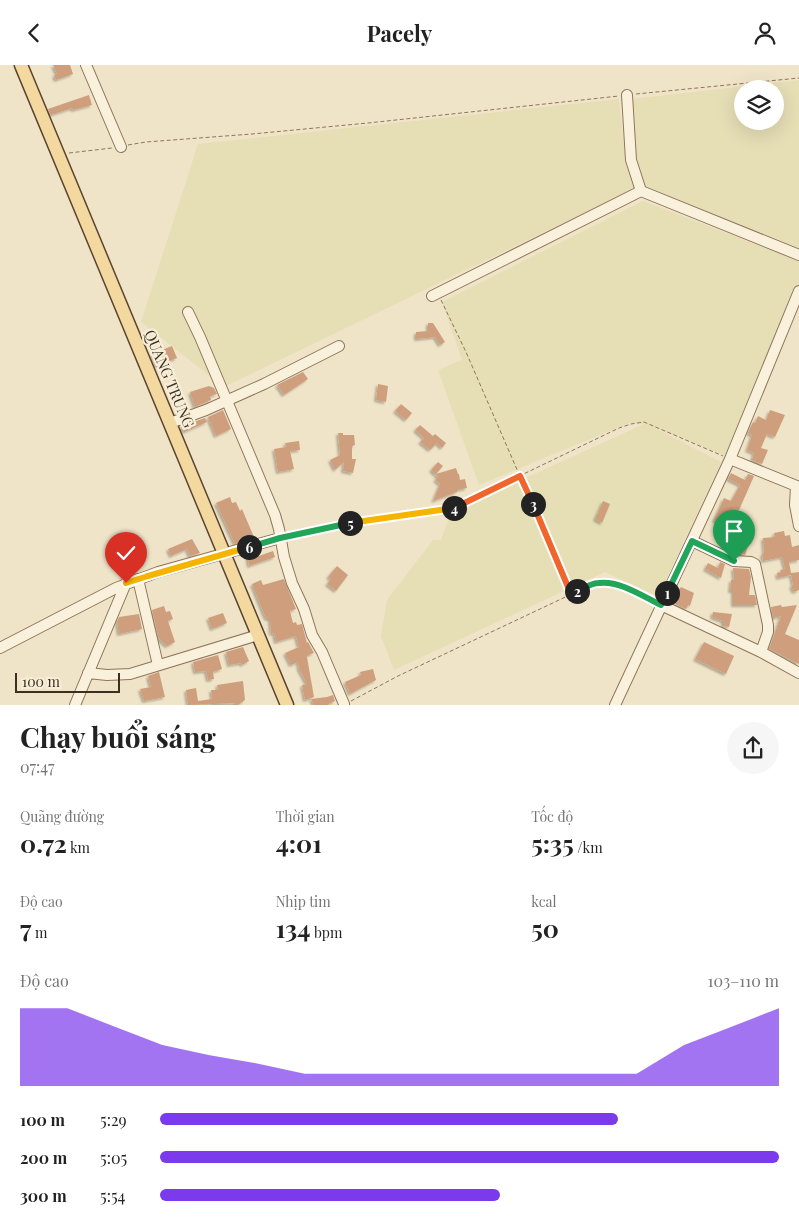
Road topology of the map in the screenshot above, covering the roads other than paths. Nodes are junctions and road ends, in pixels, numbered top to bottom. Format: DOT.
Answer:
graph roads {
  1 [pos="21,65"];
  2 [pos="86,65"];
  3 [pos="628,95"];
  4 [pos="121,147"];
  5 [pos="641,191"];
  6 [pos="799,255"];
  7 [pos="799,291"];
  8 [pos="434,295"];
  9 [pos="188,312"];
  10 [pos="339,346"];
  11 [pos="227,401"];
  12 [pos="170,423"];
  13 [pos="730,459"];
  14 [pos="798,487"];
  15 [pos="799,526"];
  16 [pos="280,538"];
  17 [pos="692,541"];
  18 [pos="224,553"];
  19 [pos="138,579"];
  20 [pos="126,583"];
  21 [pos="661,605"];
  22 [pos="258,635"];
  23 [pos="0,648"];
  24 [pos="761,652"];
  25 [pos="158,665"];
  26 [pos="88,673"];
  27 [pos="799,673"];
  28 [pos="344,704"];
  29 [pos="75,705"];
  30 [pos="286,705"];
  31 [pos="615,705"];
  1 -- 12 [label="main road, QUANG TRUNG"];
  2 -- 4 [label="street"];
  3 -- 5 [label="street"];
  5 -- 6 [label="street"];
  5 -- 8 [label="street"];
  7 -- 13 [label="street"];
  9 -- 11 [label="street"];
  10 -- 11 [label="street"];
  11 -- 12 [label="street"];
  11 -- 16 [label="street"];
  12 -- 18 [label="main road, QUANG TRUNG"];
  13 -- 14 [label="street"];
  13 -- 17 [label="street"];
  14 -- 15 [label="street"];
  16 -- 18 [label="street"];
  16 -- 28 [label="street"];
  17 -- 21 [label="street"];
  17 -- 24 [label="street"];
  18 -- 19 [label="street"];
  18 -- 22 [label="main road, QUANG TRUNG"];
  19 -- 20 [label="street"];
  19 -- 25 [label="street"];
  20 -- 23 [label="street"];
  20 -- 26 [label="street"];
  21 -- 24 [label="street"];
  21 -- 31 [label="street"];
  22 -- 25 [label="street"];
  22 -- 30 [label="main road, QUANG TRUNG"];
  24 -- 27 [label="street"];
  25 -- 26 [label="street"];
  26 -- 29 [label="street"];
}
